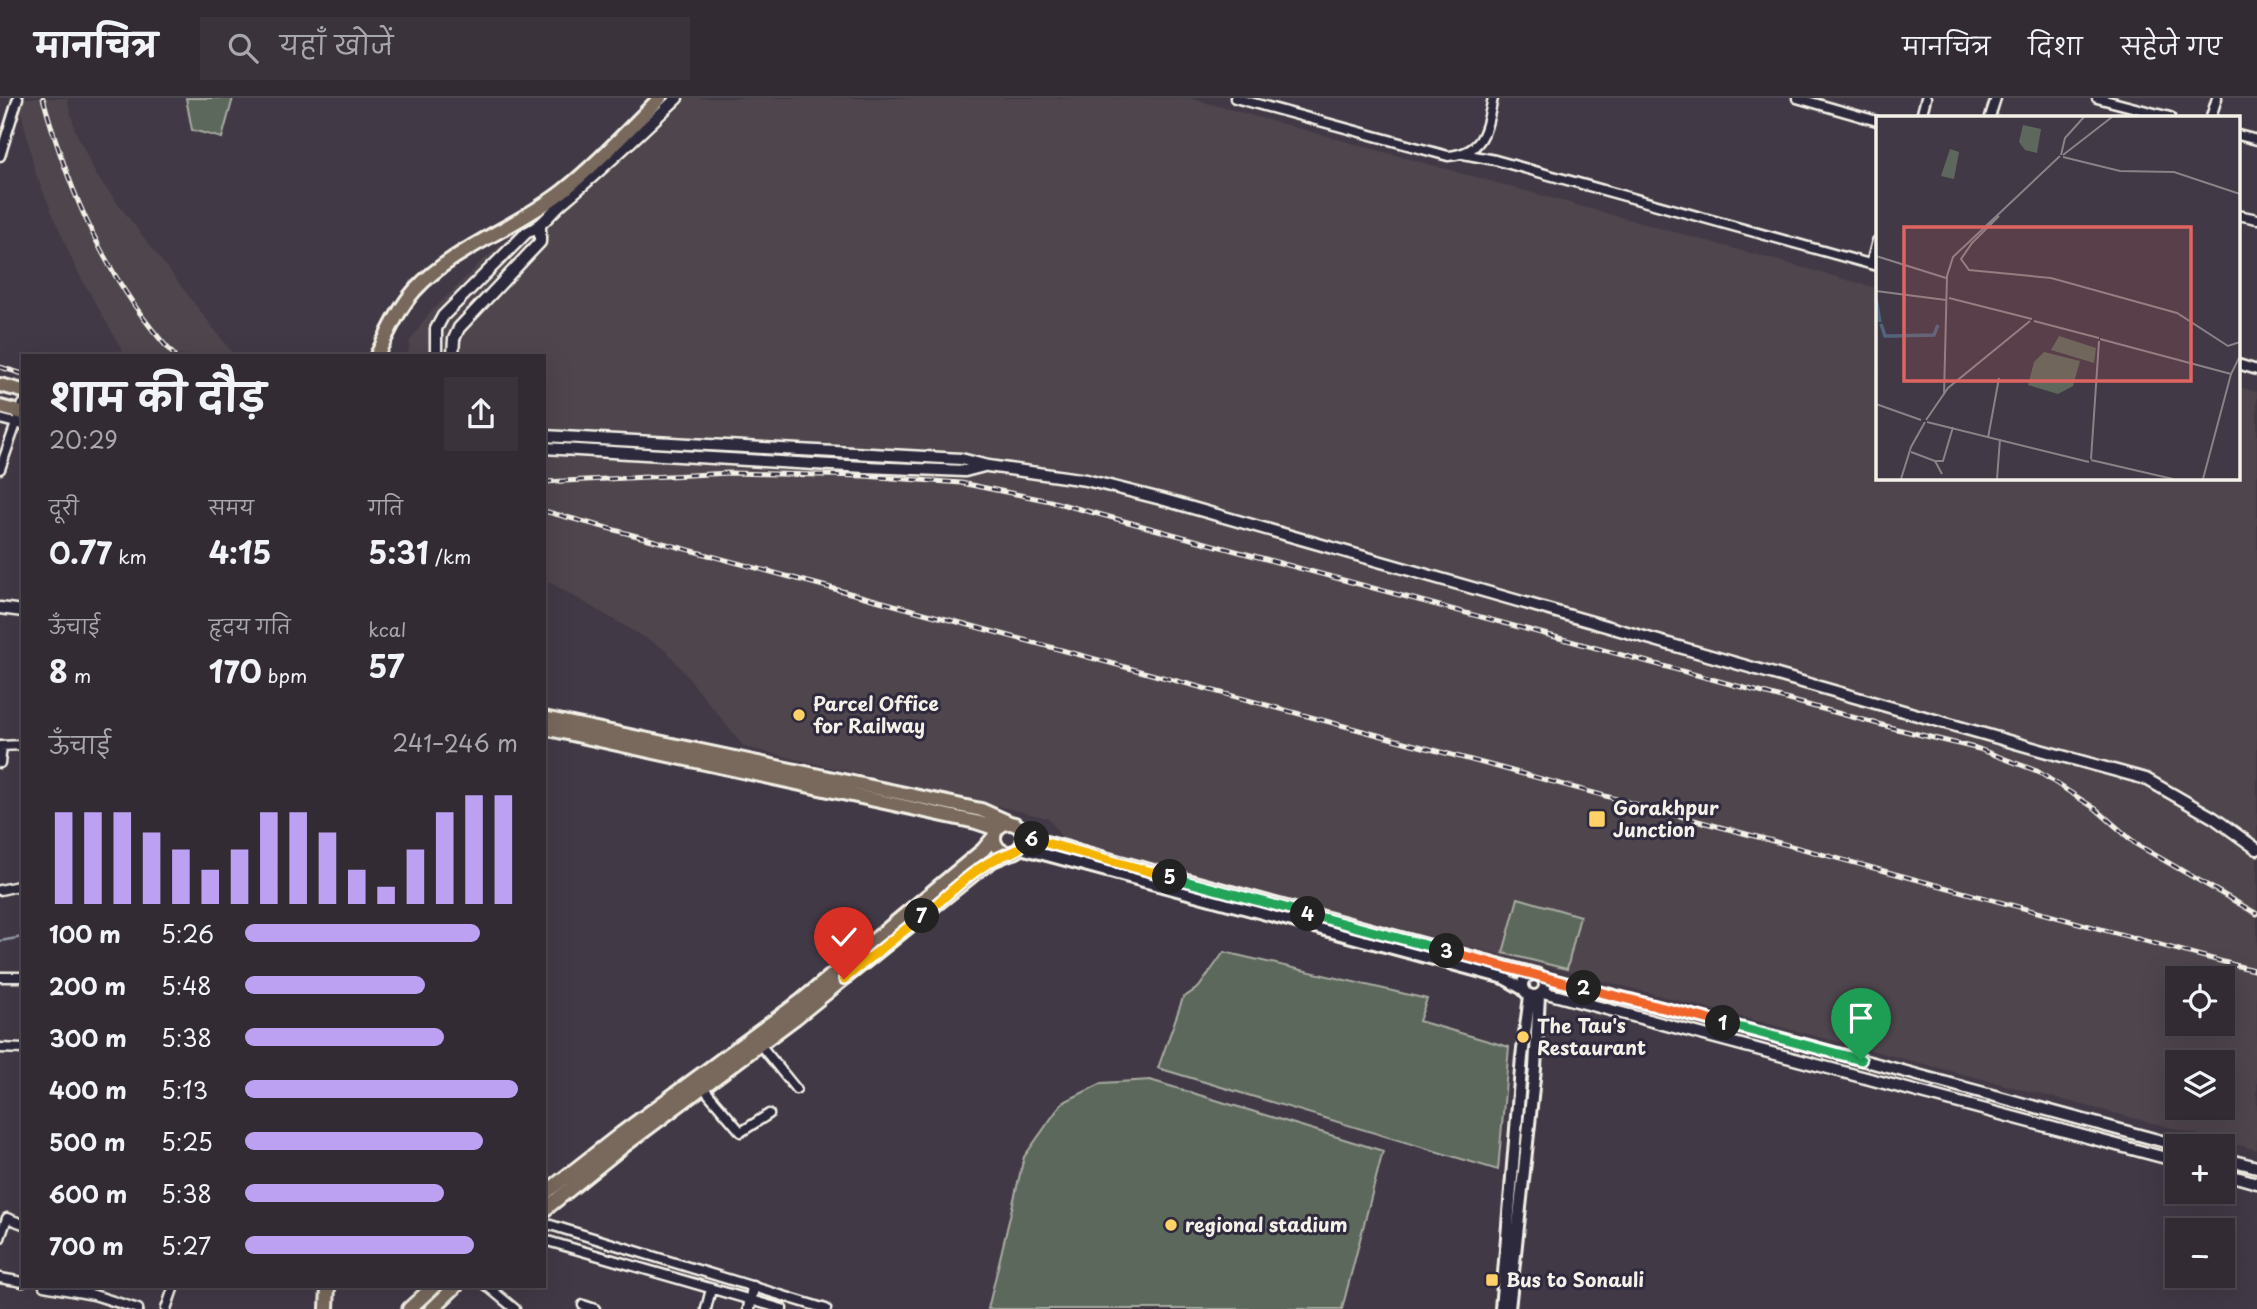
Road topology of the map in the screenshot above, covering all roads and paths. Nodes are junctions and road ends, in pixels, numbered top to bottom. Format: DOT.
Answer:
graph roads {
  1 [pos="18,98"];
  2 [pos="660,98"];
  3 [pos="677,98"];
  4 [pos="1235,98"];
  5 [pos="1493,98"];
  6 [pos="1797,98"];
  7 [pos="1926,98"];
  8 [pos="1996,98"];
  9 [pos="2097,98"];
  10 [pos="2217,98"];
  11 [pos="1921,116"];
  12 [pos="1990,116"];
  13 [pos="2166,116"];
  14 [pos="2211,116"];
  15 [pos="1876,121"];
  16 [pos="3,136"];
  17 [pos="2240,136"];
  18 [pos="2257,140"];
  19 [pos="1463,154"];
  20 [pos="0,156"];
  21 [pos="540,226"];
  22 [pos="1874,265"];
  23 [pos="378,354"];
  24 [pos="436,354"];
  25 [pos="453,354"];
  26 [pos="2240,365"];
  27 [pos="2257,370"];
  28 [pos="0,385"];
  29 [pos="21,390"];
  30 [pos="0,407"];
  31 [pos="20,415"];
  32 [pos="0,419"];
  33 [pos="546,436"];
  34 [pos="546,447"];
  35 [pos="988,466"];
  36 [pos="0,469"];
  37 [pos="0,608"];
  38 [pos="21,611"];
  39 [pos="546,718"];
  40 [pos="546,728"];
  41 [pos="21,745"];
  42 [pos="1,746"];
  43 [pos="0,763"];
  44 [pos="1010,823"];
  45 [pos="995,833"];
  46 [pos="1018,846"];
  47 [pos="2257,849"];
  48 [pos="21,885"];
  49 [pos="0,890"];
  50 [pos="1538,976"];
  51 [pos="0,977"];
  52 [pos="21,977"];
  53 [pos="1534,993"];
  54 [pos="757,1040"];
  55 [pos="0,1048"];
  56 [pos="21,1049"];
  57 [pos="700,1083"];
  58 [pos="796,1089"];
  59 [pos="769,1114"];
  60 [pos="2165,1142"];
  61 [pos="2165,1158"];
  62 [pos="2235,1161"];
  63 [pos="2257,1167"];
  64 [pos="2235,1177"];
  65 [pos="2257,1183"];
  66 [pos="546,1193"];
  67 [pos="546,1208"];
  68 [pos="3,1217"];
  69 [pos="21,1223"];
  70 [pos="546,1224"];
  71 [pos="0,1238"];
  72 [pos="546,1241"];
  73 [pos="0,1278"];
  74 [pos="21,1282"];
  75 [pos="753,1287"];
  76 [pos="54,1288"];
  77 [pos="173,1288"];
  78 [pos="328,1288"];
  79 [pos="432,1288"];
  80 [pos="454,1288"];
  81 [pos="488,1288"];
  82 [pos="711,1289"];
  83 [pos="107,1299"];
  84 [pos="583,1305"];
  85 [pos="750,1305"];
  86 [pos="106,1309"];
  87 [pos="138,1309"];
  88 [pos="166,1309"];
  89 [pos="327,1309"];
  90 [pos="409,1309"];
  91 [pos="432,1309"];
  92 [pos="514,1309"];
  93 [pos="595,1309"];
  94 [pos="706,1309"];
  95 [pos="782,1309"];
  96 [pos="825,1309"];
  97 [pos="1501,1309"];
  98 [pos="1509,1309"];
  1 -- 16 [label="street"];
  2 -- 23 [label="main road"];
  3 -- 21 [label="street"];
  4 -- 19 [label="street"];
  5 -- 19 [label="street"];
  6 -- 15 [label="street"];
  7 -- 11 [label="street"];
  8 -- 12 [label="street"];
  9 -- 13 [label="street"];
  10 -- 14 [label="street"];
  16 -- 20 [label="street"];
  17 -- 18 [label="street"];
  19 -- 22 [label="street"];
  21 -- 24 [label="street"];
  21 -- 25 [label="street"];
  26 -- 27 [label="street"];
  28 -- 29 [label="main road"];
  30 -- 31 [label="main road"];
  31 -- 32 [label="street"];
  31 -- 36 [label="street"];
  33 -- 35 [label="street"];
  34 -- 35 [label="street"];
  35 -- 47 [label="street"];
  37 -- 38 [label="street"];
  39 -- 44 [label="main road"];
  40 -- 45 [label="main road"];
  41 -- 42 [label="street"];
  42 -- 43 [label="street"];
  44 -- 45 [label="main road"];
  44 -- 46 [label="main road"];
  45 -- 46 [label="main road"];
  45 -- 54 [label="main road"];
  46 -- 50 [label="main road"];
  46 -- 53 [label="main road"];
  46 -- 54 [label="main road"];
  48 -- 49 [label="street"];
  50 -- 53 [label="main road"];
  50 -- 53 [label="main road"];
  50 -- 60 [label="street"];
  51 -- 52 [label="street"];
  53 -- 61 [label="street"];
  53 -- 97 [label="main road"];
  53 -- 98 [label="main road"];
  54 -- 57 [label="main road"];
  54 -- 58 [label="street"];
  55 -- 56 [label="street"];
  57 -- 59 [label="street"];
  57 -- 66 [label="main road"];
  57 -- 67 [label="main road"];
  62 -- 63 [label="street"];
  64 -- 65 [label="street"];
  68 -- 69 [label="street"];
  68 -- 71 [label="street"];
  70 -- 75 [label="street"];
  72 -- 82 [label="street"];
  73 -- 74 [label="street"];
  75 -- 85 [label="street"];
  75 -- 96 [label="street"];
  76 -- 83 [label="street"];
  77 -- 88 [label="street"];
  78 -- 89 [label="main road"];
  79 -- 90 [label="main road"];
  80 -- 91 [label="main road"];
  81 -- 92 [label="street"];
  82 -- 85 [label="street"];
  82 -- 94 [label="street"];
  83 -- 86 [label="street"];
  83 -- 87 [label="street"];
  84 -- 93 [label="street"];
  85 -- 95 [label="street"];
}
